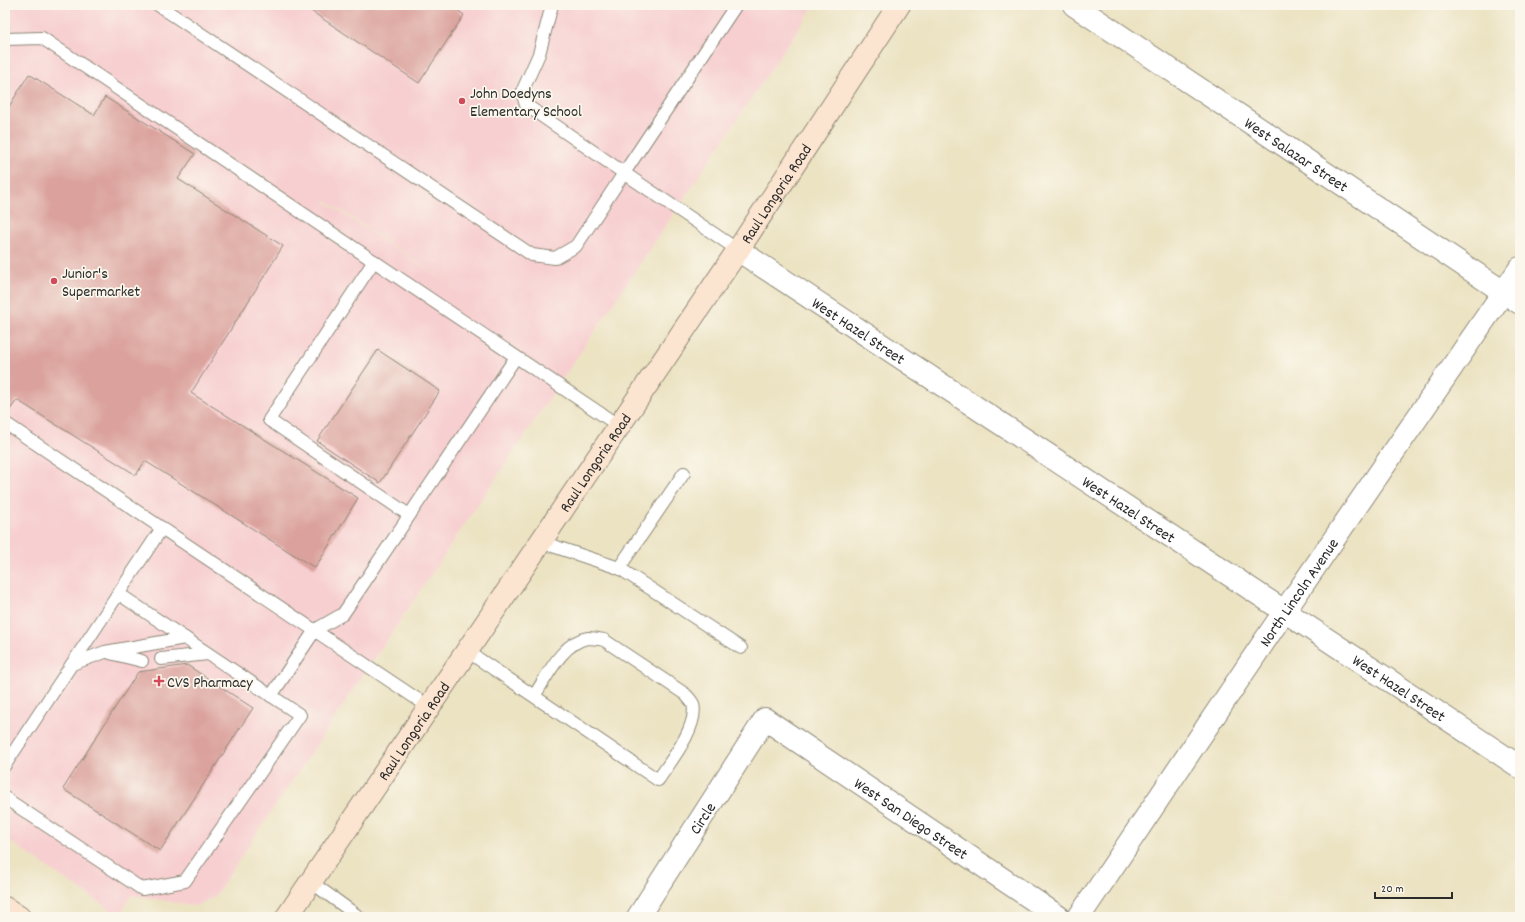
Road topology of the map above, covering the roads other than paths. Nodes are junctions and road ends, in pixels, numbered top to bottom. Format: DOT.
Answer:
graph roads {
  1 [pos="158,5"];
  2 [pos="736,5"];
  3 [pos="899,5"];
  4 [pos="1074,5"];
  5 [pos="555,6"];
  6 [pos="5,39"];
  7 [pos="624,173"];
  8 [pos="738,250"];
  9 [pos="374,261"];
  10 [pos="1520,268"];
  11 [pos="1512,297"];
  12 [pos="516,357"];
  13 [pos="5,423"];
  14 [pos="619,426"];
  15 [pos="684,472"];
  16 [pos="409,515"];
  17 [pos="162,528"];
  18 [pos="541,542"];
  19 [pos="619,568"];
  20 [pos="118,594"];
  21 [pos="1284,612"];
  22 [pos="315,630"];
  23 [pos="185,638"];
  24 [pos="741,648"];
  25 [pos="467,651"];
  26 [pos="105,652"];
  27 [pos="208,654"];
  28 [pos="161,659"];
  29 [pos="142,661"];
  30 [pos="72,664"];
  31 [pos="271,696"];
  32 [pos="534,696"];
  33 [pos="429,707"];
  34 [pos="765,719"];
  35 [pos="6,763"];
  36 [pos="1520,767"];
  37 [pos="5,798"];
  38 [pos="311,882"];
  39 [pos="5,908"];
  40 [pos="20,917"];
  41 [pos="287,917"];
  42 [pos="358,917"];
  43 [pos="638,917"];
  44 [pos="1058,917"];
  45 [pos="1079,917"];
  1 -- 7 [label="lane"];
  2 -- 7 [label="lane"];
  3 -- 8 [label="main road, Raul Longoria Road"];
  4 -- 11 [label="street, West Salazar Street"];
  5 -- 7 [label="lane"];
  6 -- 9 [label="lane"];
  7 -- 8 [label="lane"];
  8 -- 14 [label="main road, Raul Longoria Road"];
  8 -- 21 [label="street, West Hazel Street"];
  9 -- 12 [label="lane"];
  9 -- 16 [label="lane"];
  10 -- 11 [label="street, North Lincoln Avenue"];
  11 -- 21 [label="street, North Lincoln Avenue"];
  12 -- 14 [label="lane"];
  12 -- 16 [label="lane"];
  13 -- 17 [label="lane"];
  14 -- 18 [label="main road, Raul Longoria Road"];
  15 -- 19 [label="lane"];
  16 -- 22 [label="lane"];
  17 -- 20 [label="lane"];
  17 -- 22 [label="lane"];
  18 -- 19 [label="lane"];
  18 -- 25 [label="main road, Raul Longoria Road"];
  19 -- 24 [label="lane"];
  20 -- 23 [label="lane"];
  20 -- 30 [label="lane"];
  21 -- 36 [label="street, West Hazel Street"];
  21 -- 45 [label="street, North Lincoln Avenue"];
  22 -- 31 [label="lane"];
  22 -- 33 [label="lane"];
  23 -- 26 [label="lane"];
  23 -- 27 [label="lane"];
  25 -- 32 [label="lane"];
  25 -- 33 [label="main road, Raul Longoria Road"];
  26 -- 29 [label="lane"];
  26 -- 30 [label="lane"];
  27 -- 28 [label="lane"];
  27 -- 31 [label="lane"];
  30 -- 35 [label="lane"];
  31 -- 37 [label="lane"];
  32 -- 32 [label="lane"];
  33 -- 38 [label="main road, Raul Longoria Road"];
  34 -- 43 [label="street, Circle"];
  34 -- 44 [label="street, West San Diego Street"];
  38 -- 41 [label="main road, Raul Longoria Road"];
  38 -- 42 [label="lane"];
  39 -- 40 [label="main road"];
}
